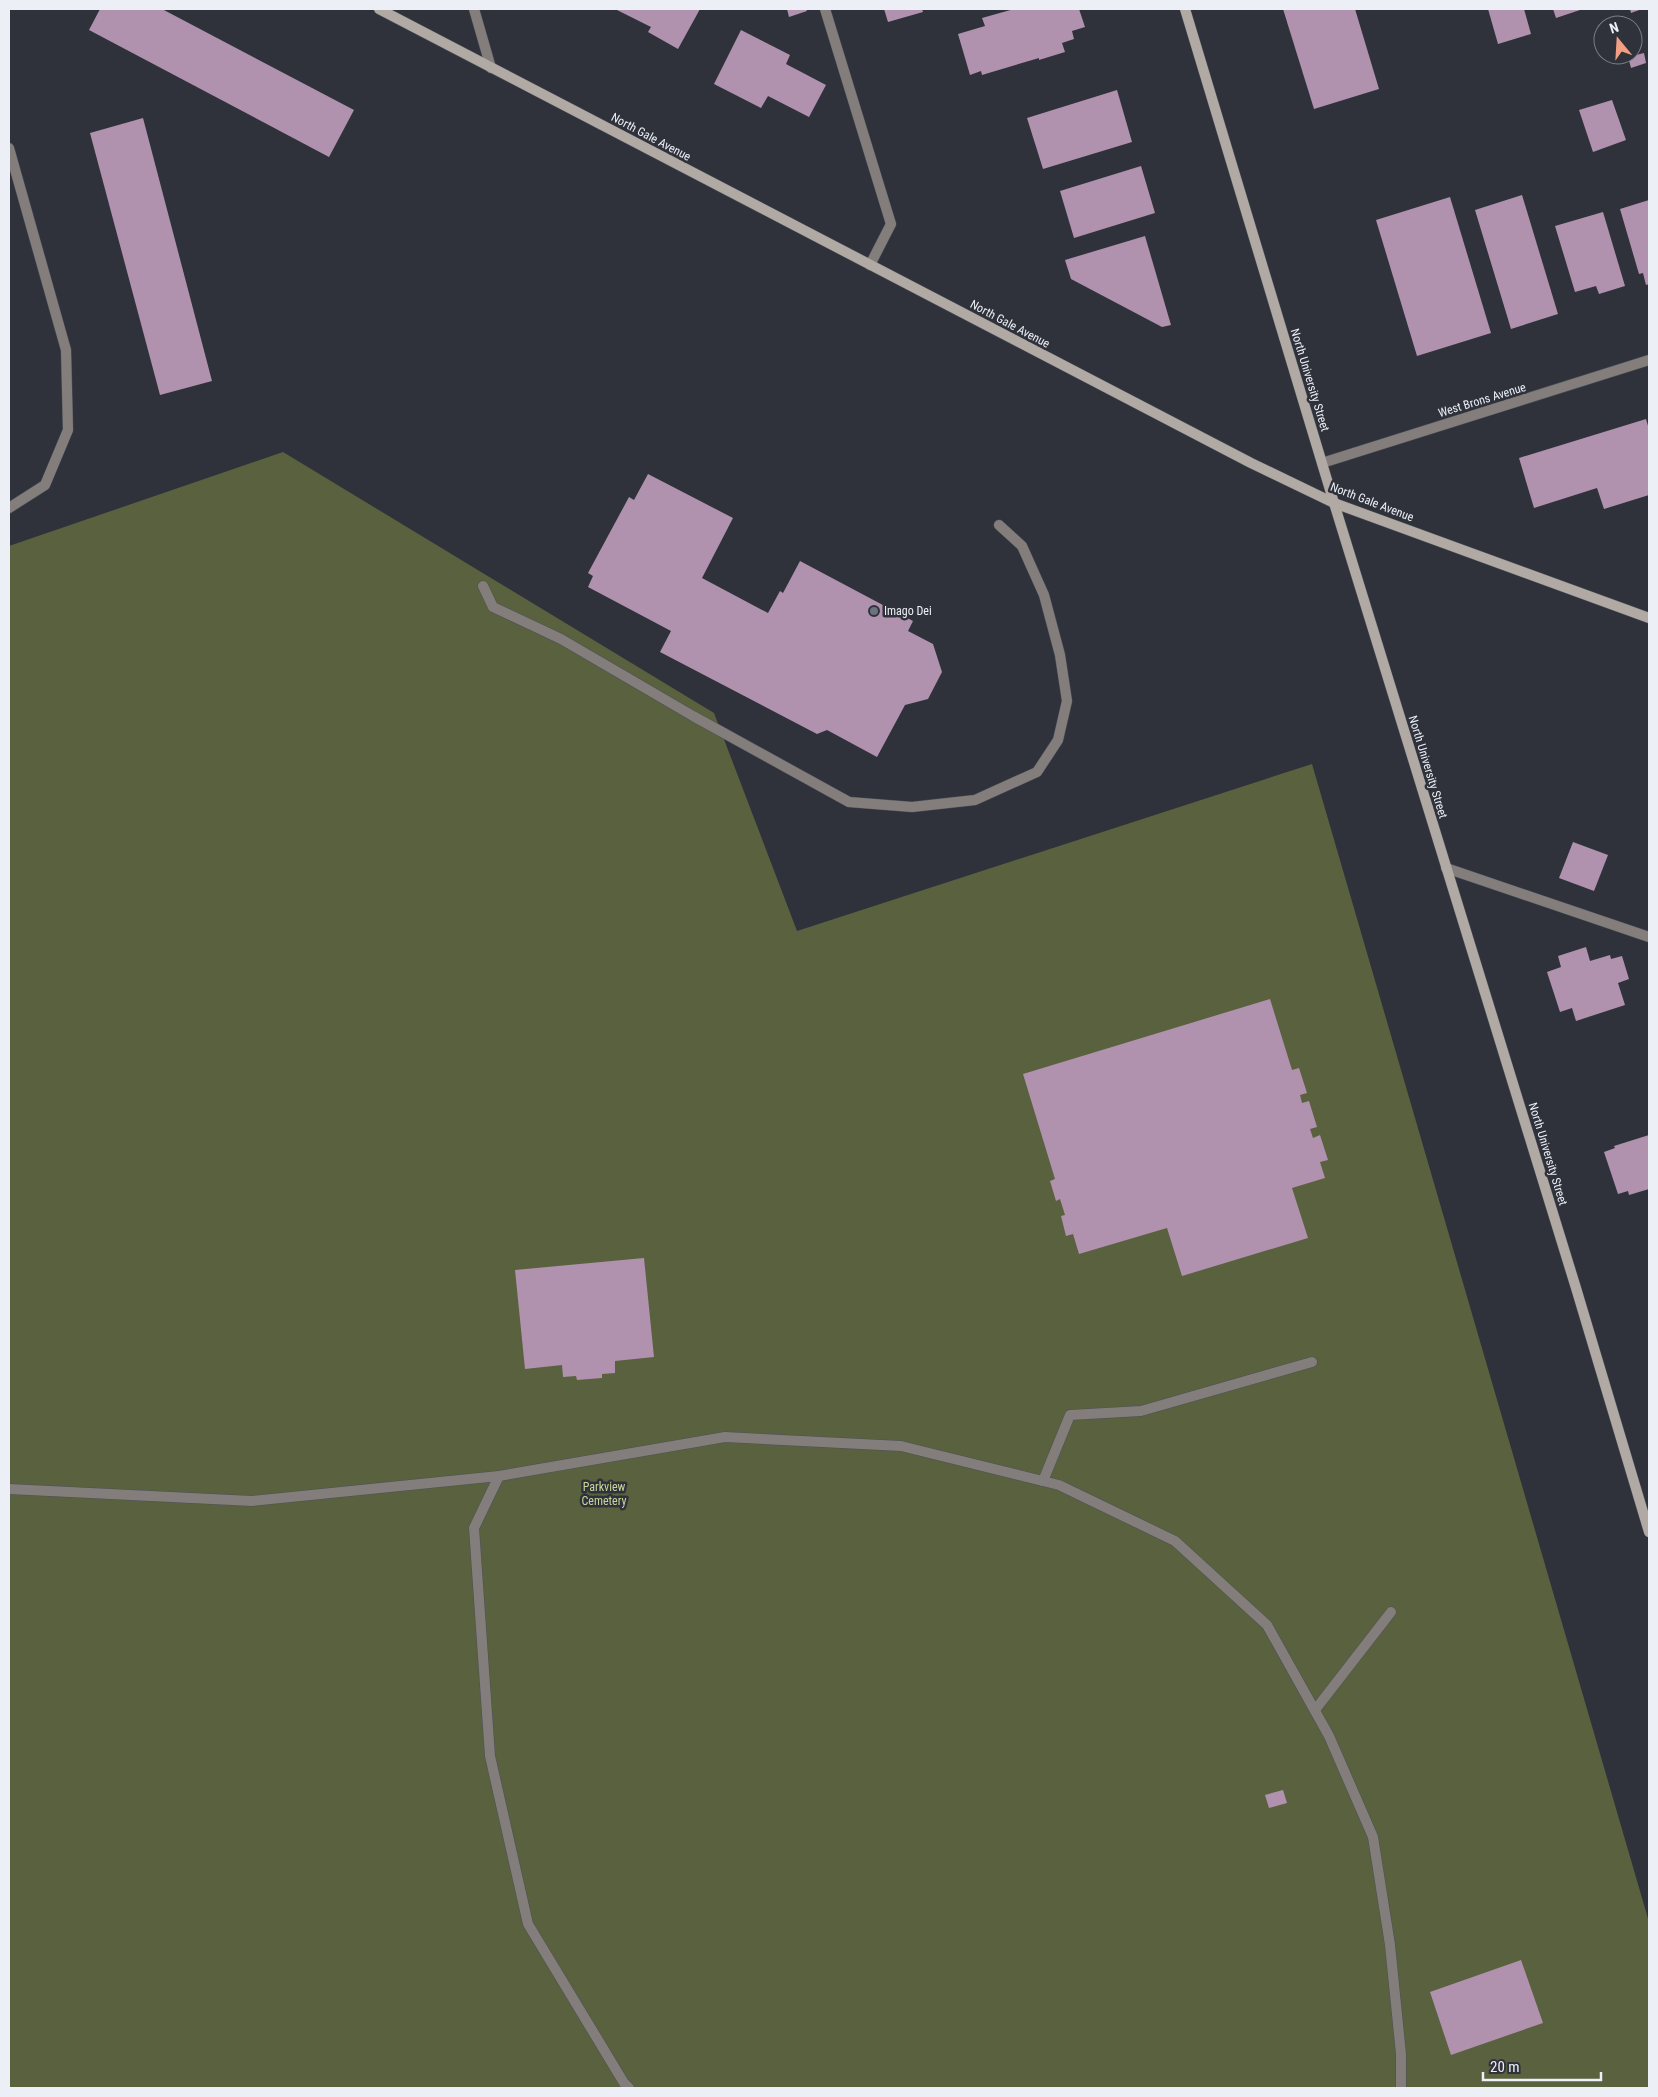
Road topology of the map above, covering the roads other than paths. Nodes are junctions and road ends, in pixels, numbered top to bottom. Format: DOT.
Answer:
graph roads {
  1 [pos="379,9"];
  2 [pos="474,9"];
  3 [pos="825,9"];
  4 [pos="1186,9"];
  5 [pos="491,68"];
  6 [pos="9,148"];
  7 [pos="870,265"];
  8 [pos="1649,360"];
  9 [pos="1322,463"];
  10 [pos="1334,503"];
  11 [pos="9,508"];
  12 [pos="999,525"];
  13 [pos="483,586"];
  14 [pos="1649,618"];
  15 [pos="1446,868"];
  16 [pos="1649,936"];
  17 [pos="1312,1362"];
  18 [pos="499,1476"];
  19 [pos="1043,1480"];
  20 [pos="9,1490"];
  21 [pos="1649,1532"];
  22 [pos="1391,1612"];
  23 [pos="1315,1710"];
  24 [pos="629,2088"];
  25 [pos="1400,2088"];
  1 -- 5 [label="main road, North Gale Avenue"];
  2 -- 5 [label="street"];
  3 -- 7 [label="street"];
  4 -- 9 [label="main road, North University Street"];
  5 -- 7 [label="main road, North Gale Avenue"];
  6 -- 11 [label="street"];
  7 -- 10 [label="main road, North Gale Avenue"];
  8 -- 9 [label="street, West Brons Avenue"];
  9 -- 10 [label="main road, North University Street"];
  10 -- 14 [label="main road, North Gale Avenue"];
  10 -- 15 [label="main road, North University Street"];
  12 -- 13 [label="street"];
  15 -- 16 [label="street"];
  15 -- 21 [label="main road, North University Street"];
  17 -- 19 [label="street"];
  18 -- 19 [label="street"];
  18 -- 20 [label="street"];
  18 -- 24 [label="street"];
  19 -- 23 [label="street"];
  22 -- 23 [label="street"];
  23 -- 25 [label="street"];
}
